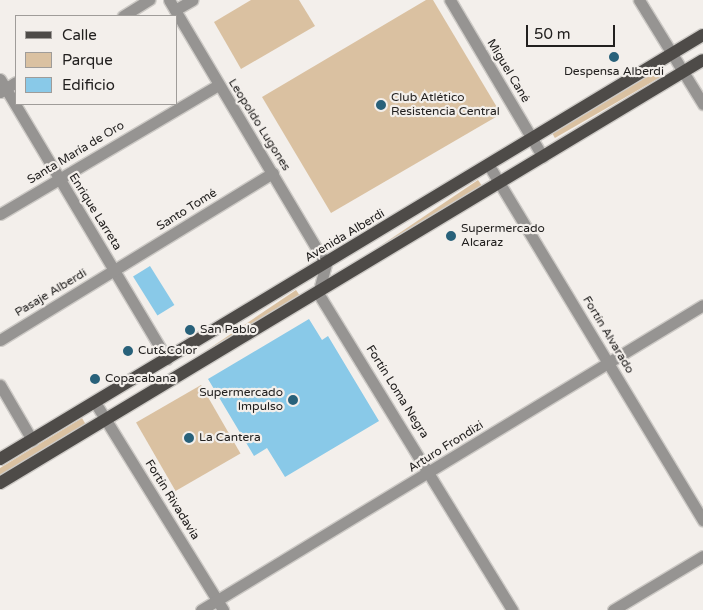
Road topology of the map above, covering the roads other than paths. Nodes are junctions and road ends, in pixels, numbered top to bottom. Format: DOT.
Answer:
graph roads {
  1 [pos="149,0"];
  2 [pos="192,0"];
  3 [pos="450,0"];
  4 [pos="639,0"];
  5 [pos="172,5"];
  6 [pos="125,15"];
  7 [pos="178,15"];
  8 [pos="703,35"];
  9 [pos="670,54"];
  10 [pos="703,60"];
  11 [pos="683,72"];
  12 [pos="15,82"];
  13 [pos="218,85"];
  14 [pos="2,86"];
  15 [pos="703,104"];
  16 [pos="531,137"];
  17 [pos="543,157"];
  18 [pos="488,164"];
  19 [pos="273,173"];
  20 [pos="58,179"];
  21 [pos="498,183"];
  22 [pos="0,214"];
  23 [pos="326,264"];
  24 [pos="116,270"];
  25 [pos="318,293"];
  26 [pos="703,305"];
  27 [pos="0,340"];
  28 [pos="167,359"];
  29 [pos="608,361"];
  30 [pos="0,385"];
  31 [pos="96,404"];
  32 [pos="107,420"];
  33 [pos="32,440"];
  34 [pos="0,460"];
  35 [pos="431,473"];
  36 [pos="0,483"];
  37 [pos="703,520"];
  38 [pos="703,556"];
  39 [pos="221,605"];
  40 [pos="201,610"];
  41 [pos="512,610"];
  42 [pos="613,610"];
  1 -- 6 [label="street"];
  2 -- 5 [label="street"];
  3 -- 16 [label="street, Miguel Cané"];
  4 -- 9 [label="street"];
  7 -- 13 [label="street, Leopoldo Lugones"];
  8 -- 9 [label="main road, Avenida Alberdi"];
  9 -- 11 [label="street"];
  9 -- 16 [label="main road, Avenida Alberdi"];
  10 -- 11 [label="main road"];
  11 -- 15 [label="street"];
  11 -- 17 [label="main road"];
  12 -- 14 [label="street"];
  13 -- 19 [label="street, Leopoldo Lugones"];
  13 -- 20 [label="street, Santa María de Oro"];
  14 -- 20 [label="street, Enrique Larreta"];
  16 -- 17 [label="street, Miguel Cané"];
  16 -- 18 [label="main road, Avenida Alberdi"];
  17 -- 21 [label="main road"];
  18 -- 21 [label="street, Fortín Alvarado"];
  18 -- 23 [label="main road, Avenida Alberdi"];
  19 -- 23 [label="street, Leopoldo Lugones"];
  19 -- 24 [label="street, Santo Tomé"];
  20 -- 22 [label="street, Santa María de Oro"];
  20 -- 24 [label="street, Enrique Larreta"];
  21 -- 25 [label="main road"];
  21 -- 29 [label="street, Fortín Alvarado"];
  23 -- 25 [label="street"];
  23 -- 28 [label="main road, Avenida Alberdi"];
  24 -- 27 [label="street, Pasaje Alberdi"];
  24 -- 28 [label="street, Enrique Larreta"];
  25 -- 32 [label="main road"];
  25 -- 35 [label="street, Fortín Loma Negra"];
  26 -- 29 [label="street, Arturo Frondizi"];
  28 -- 31 [label="main road, Avenida Alberdi"];
  29 -- 35 [label="street, Arturo Frondizi"];
  29 -- 37 [label="street, Fortín Alvarado"];
  30 -- 33 [label="street"];
  31 -- 32 [label="street, Fortín Rivadavia"];
  31 -- 33 [label="main road, Avenida Alberdi"];
  32 -- 36 [label="main road"];
  32 -- 39 [label="street, Fortín Rivadavia"];
  33 -- 34 [label="main road, Avenida Alberdi"];
  35 -- 39 [label="street, Arturo Frondizi"];
  35 -- 41 [label="street, Fortín Loma Negra"];
  38 -- 42 [label="street"];
  39 -- 40 [label="street, Arturo Frondizi"];
}
